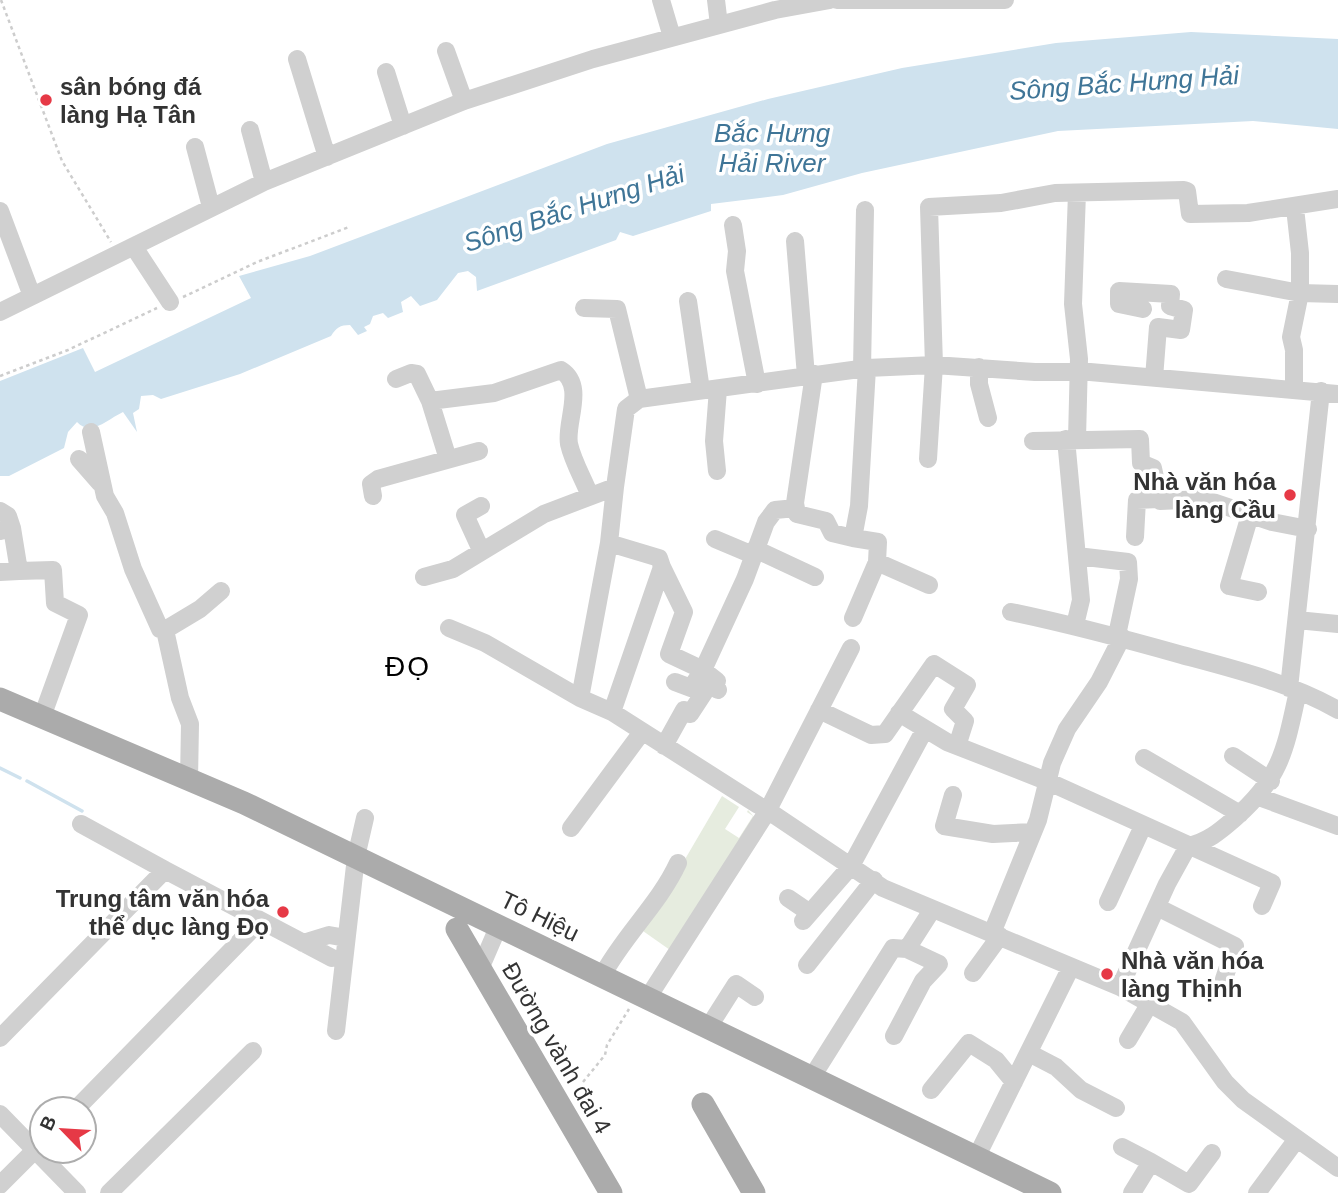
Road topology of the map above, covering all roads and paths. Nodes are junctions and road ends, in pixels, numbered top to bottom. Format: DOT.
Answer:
graph roads {
  1 [pos="1,0"];
  2 [pos="661,0"];
  3 [pos="716,0"];
  4 [pos="830,0"];
  5 [pos="837,0"];
  6 [pos="1005,0"];
  7 [pos="719,25"];
  8 [pos="671,37"];
  9 [pos="446,51"];
  10 [pos="297,59"];
  11 [pos="386,72"];
  12 [pos="464,101"];
  13 [pos="403,126"];
  14 [pos="250,130"];
  15 [pos="195,148"];
  16 [pos="327,157"];
  17 [pos="264,182"];
  18 [pos="1077,192"];
  19 [pos="1338,199"];
  20 [pos="211,206"];
  21 [pos="1295,208"];
  22 [pos="865,210"];
  23 [pos="0,211"];
  24 [pos="733,225"];
  25 [pos="795,241"];
  26 [pos="126,250"];
  27 [pos="1226,279"];
  28 [pos="1300,293"];
  29 [pos="1338,294"];
  30 [pos="32,296"];
  31 [pos="688,301"];
  32 [pos="170,302"];
  33 [pos="584,308"];
  34 [pos="1143,309"];
  35 [pos="0,312"];
  36 [pos="934,365"];
  37 [pos="979,367"];
  38 [pos="865,368"];
  39 [pos="1079,372"];
  40 [pos="810,375"];
  41 [pos="1154,378"];
  42 [pos="396,379"];
  43 [pos="757,384"];
  44 [pos="709,389"];
  45 [pos="1294,389"];
  46 [pos="1330,393"];
  47 [pos="639,399"];
  48 [pos="430,401"];
  49 [pos="988,418"];
  50 [pos="91,432"];
  51 [pos="1072,439"];
  52 [pos="1032,441"];
  53 [pos="479,451"];
  54 [pos="79,458"];
  55 [pos="448,459"];
  56 [pos="928,459"];
  57 [pos="717,471"];
  58 [pos="103,486"];
  59 [pos="615,486"];
  60 [pos="373,496"];
  61 [pos="590,496"];
  62 [pos="1158,499"];
  63 [pos="481,506"];
  64 [pos="796,508"];
  65 [pos="0,510"];
  66 [pos="1250,514"];
  67 [pos="1308,529"];
  68 [pos="6,530"];
  69 [pos="1135,537"];
  70 [pos="853,538"];
  71 [pos="715,539"];
  72 [pos="609,543"];
  73 [pos="481,550"];
  74 [pos="754,552"];
  75 [pos="1077,556"];
  76 [pos="877,562"];
  77 [pos="662,566"];
  78 [pos="19,571"];
  79 [pos="0,572"];
  80 [pos="424,577"];
  81 [pos="815,577"];
  82 [pos="929,585"];
  83 [pos="221,592"];
  84 [pos="1258,592"];
  85 [pos="1011,612"];
  86 [pos="853,618"];
  87 [pos="1297,620"];
  88 [pos="1338,624"];
  89 [pos="1075,625"];
  90 [pos="449,628"];
  91 [pos="165,630"];
  92 [pos="1119,636"];
  93 [pos="852,648"];
  94 [pos="713,681"];
  95 [pos="675,682"];
  96 [pos="1294,690"];
  97 [pos="585,695"];
  98 [pos="0,699"];
  99 [pos="819,710"];
  100 [pos="1338,710"];
  101 [pos="612,712"];
  102 [pos="899,713"];
  103 [pos="42,717"];
  104 [pos="925,729"];
  105 [pos="642,732"];
  106 [pos="664,746"];
  107 [pos="957,746"];
  108 [pos="1233,756"];
  109 [pos="1144,758"];
  110 [pos="188,780"];
  111 [pos="1271,780"];
  112 [pos="1049,782"];
  113 [pos="953,795"];
  114 [pos="1259,797"];
  115 [pos="766,809"];
  116 [pos="1240,814"];
  117 [pos="365,818"];
  118 [pos="81,824"];
  119 [pos="1143,826"];
  120 [pos="1338,826"];
  121 [pos="571,828"];
  122 [pos="1033,832"];
  123 [pos="1188,846"];
  124 [pos="356,857"];
  125 [pos="678,863"];
  126 [pos="850,866"];
  127 [pos="165,870"];
  128 [pos="874,880"];
  129 [pos="788,898"];
  130 [pos="1108,902"];
  131 [pos="1262,906"];
  132 [pos="1157,907"];
  133 [pos="932,909"];
  134 [pos="260,921"];
  135 [pos="499,925"];
  136 [pos="457,929"];
  137 [pos="996,934"];
  138 [pos="346,937"];
  139 [pos="303,943"];
  140 [pos="907,949"];
  141 [pos="332,958"];
  142 [pos="807,965"];
  143 [pos="1072,967"];
  144 [pos="480,969"];
  145 [pos="973,973"];
  146 [pos="602,976"];
  147 [pos="1224,979"];
  148 [pos="1120,986"];
  149 [pos="755,996"];
  150 [pos="643,997"];
  151 [pos="1150,1003"];
  152 [pos="708,1028"];
  153 [pos="335,1031"];
  154 [pos="894,1036"];
  155 [pos="0,1038"];
  156 [pos="1128,1040"];
  157 [pos="253,1051"];
  158 [pos="1028,1053"];
  159 [pos="812,1077"];
  160 [pos="583,1082"];
  161 [pos="1014,1082"];
  162 [pos="931,1090"];
  163 [pos="90,1095"];
  164 [pos="703,1104"];
  165 [pos="1116,1108"];
  166 [pos="0,1114"];
  167 [pos="28,1138"];
  168 [pos="1297,1139"];
  169 [pos="1122,1147"];
  170 [pos="1212,1153"];
  171 [pos="28,1158"];
  172 [pos="976,1158"];
  173 [pos="1151,1162"];
  174 [pos="54,1165"];
  175 [pos="1338,1168"];
  176 [pos="0,1185"];
  177 [pos="77,1193"];
  178 [pos="109,1193"];
  179 [pos="611,1193"];
  180 [pos="754,1193"];
  181 [pos="1051,1193"];
  182 [pos="1132,1193"];
  183 [pos="1257,1193"];
  1 -- 26 [label="path"];
  2 -- 8 [label="street"];
  3 -- 7 [label="street"];
  4 -- 7 [label="street"];
  5 -- 6 [label="street"];
  7 -- 8 [label="street"];
  8 -- 12 [label="street"];
  9 -- 12 [label="street"];
  10 -- 16 [label="street"];
  11 -- 13 [label="street"];
  12 -- 13 [label="street"];
  13 -- 16 [label="street"];
  14 -- 17 [label="street"];
  15 -- 20 [label="street"];
  16 -- 17 [label="street"];
  17 -- 20 [label="street"];
  18 -- 21 [label="street"];
  18 -- 36 [label="street"];
  18 -- 39 [label="street"];
  19 -- 21 [label="street"];
  20 -- 26 [label="street"];
  21 -- 28 [label="street"];
  22 -- 38 [label="street"];
  23 -- 30 [label="street"];
  24 -- 43 [label="street"];
  25 -- 40 [label="street"];
  26 -- 30 [label="street"];
  26 -- 32 [label="street"];
  27 -- 28 [label="street"];
  28 -- 29 [label="street"];
  28 -- 45 [label="street"];
  30 -- 35 [label="street"];
  31 -- 44 [label="street"];
  33 -- 47 [label="street"];
  34 -- 41 [label="street"];
  36 -- 37 [label="street"];
  36 -- 38 [label="street"];
  36 -- 56 [label="street"];
  37 -- 39 [label="street"];
  37 -- 49 [label="street"];
  38 -- 40 [label="street"];
  38 -- 70 [label="street"];
  39 -- 41 [label="street"];
  39 -- 51 [label="street"];
  40 -- 43 [label="street"];
  40 -- 64 [label="street"];
  41 -- 45 [label="street"];
  42 -- 48 [label="street"];
  43 -- 44 [label="street"];
  44 -- 47 [label="street"];
  44 -- 57 [label="street"];
  45 -- 46 [label="street"];
  46 -- 67 [label="street"];
  47 -- 59 [label="street"];
  48 -- 55 [label="street"];
  48 -- 61 [label="street"];
  50 -- 58 [label="street"];
  51 -- 52 [label="street"];
  51 -- 62 [label="street"];
  51 -- 75 [label="street"];
  53 -- 55 [label="street"];
  54 -- 58 [label="street"];
  55 -- 60 [label="street"];
  58 -- 91 [label="street"];
  59 -- 61 [label="street"];
  59 -- 72 [label="street"];
  61 -- 73 [label="street"];
  62 -- 66 [label="street"];
  62 -- 69 [label="street"];
  63 -- 73 [label="street"];
  64 -- 70 [label="street"];
  64 -- 74 [label="street"];
  65 -- 68 [label="street"];
  66 -- 67 [label="street"];
  66 -- 84 [label="street"];
  67 -- 87 [label="street"];
  68 -- 78 [label="street"];
  70 -- 76 [label="street"];
  71 -- 74 [label="street"];
  72 -- 77 [label="street"];
  72 -- 97 [label="street"];
  73 -- 80 [label="street"];
  74 -- 81 [label="street"];
  74 -- 94 [label="street"];
  75 -- 89 [label="street"];
  75 -- 92 [label="street"];
  76 -- 82 [label="street"];
  76 -- 86 [label="street"];
  77 -- 94 [label="street"];
  77 -- 101 [label="street"];
  78 -- 79 [label="street"];
  78 -- 103 [label="street"];
  83 -- 91 [label="street"];
  85 -- 89 [label="street"];
  87 -- 88 [label="street"];
  87 -- 96 [label="street"];
  89 -- 92 [label="street"];
  90 -- 97 [label="street"];
  91 -- 110 [label="street"];
  92 -- 96 [label="street"];
  92 -- 112 [label="street"];
  93 -- 99 [label="street"];
  94 -- 95 [label="street"];
  94 -- 106 [label="street"];
  96 -- 100 [label="street"];
  96 -- 111 [label="street"];
  97 -- 101 [label="street"];
  98 -- 103 [label="main road, Tô Hiệu"];
  99 -- 102 [label="street"];
  99 -- 115 [label="street"];
  101 -- 105 [label="street"];
  102 -- 104 [label="street"];
  102 -- 107 [label="street"];
  103 -- 110 [label="main road, Tô Hiệu"];
  104 -- 107 [label="street"];
  104 -- 126 [label="street"];
  105 -- 106 [label="street"];
  105 -- 121 [label="street"];
  106 -- 115 [label="street"];
  107 -- 112 [label="street"];
  108 -- 111 [label="street"];
  109 -- 116 [label="street"];
  110 -- 124 [label="main road, Tô Hiệu"];
  111 -- 114 [label="street"];
  112 -- 119 [label="street"];
  112 -- 122 [label="street"];
  113 -- 122 [label="street"];
  114 -- 116 [label="street"];
  114 -- 120 [label="street"];
  115 -- 126 [label="street"];
  115 -- 150 [label="street"];
  116 -- 123 [label="street"];
  117 -- 124 [label="street"];
  118 -- 127 [label="street"];
  119 -- 123 [label="street"];
  119 -- 130 [label="street"];
  122 -- 137 [label="street"];
  123 -- 131 [label="street"];
  123 -- 132 [label="street"];
  124 -- 135 [label="main road, Tô Hiệu"];
  124 -- 138 [label="street"];
  125 -- 146 [label="street"];
  126 -- 128 [label="street"];
  126 -- 129 [label="street"];
  127 -- 134 [label="street"];
  127 -- 155 [label="street"];
  128 -- 133 [label="street"];
  128 -- 142 [label="street"];
  132 -- 147 [label="street"];
  132 -- 148 [label="street"];
  133 -- 137 [label="street"];
  133 -- 140 [label="street"];
  134 -- 139 [label="street"];
  134 -- 163 [label="street"];
  135 -- 144 [label="street"];
  135 -- 146 [label="main road, Tô Hiệu"];
  136 -- 144 [label="main road, Đường vành đai 4"];
  137 -- 143 [label="street"];
  137 -- 145 [label="street"];
  138 -- 139 [label="street"];
  138 -- 153 [label="street"];
  139 -- 141 [label="street"];
  140 -- 154 [label="street"];
  140 -- 159 [label="street"];
  143 -- 148 [label="street"];
  143 -- 158 [label="street"];
  144 -- 179 [label="main road, Đường vành đai 4"];
  146 -- 150 [label="main road, Tô Hiệu"];
  148 -- 151 [label="street"];
  149 -- 152 [label="street"];
  150 -- 152 [label="main road, Tô Hiệu"];
  150 -- 160 [label="path"];
  151 -- 156 [label="street"];
  151 -- 168 [label="street"];
  152 -- 159 [label="main road, Tô Hiệu"];
  157 -- 178 [label="street"];
  158 -- 161 [label="street"];
  158 -- 165 [label="street"];
  159 -- 172 [label="main road, Tô Hiệu"];
  161 -- 162 [label="street"];
  161 -- 172 [label="street"];
  164 -- 180 [label="main road"];
  166 -- 167 [label="street"];
  168 -- 175 [label="street"];
  168 -- 183 [label="street"];
  169 -- 173 [label="street"];
  170 -- 173 [label="street"];
  171 -- 176 [label="street"];
  172 -- 181 [label="main road, Tô Hiệu"];
  173 -- 182 [label="street"];
  174 -- 177 [label="street"];
}
